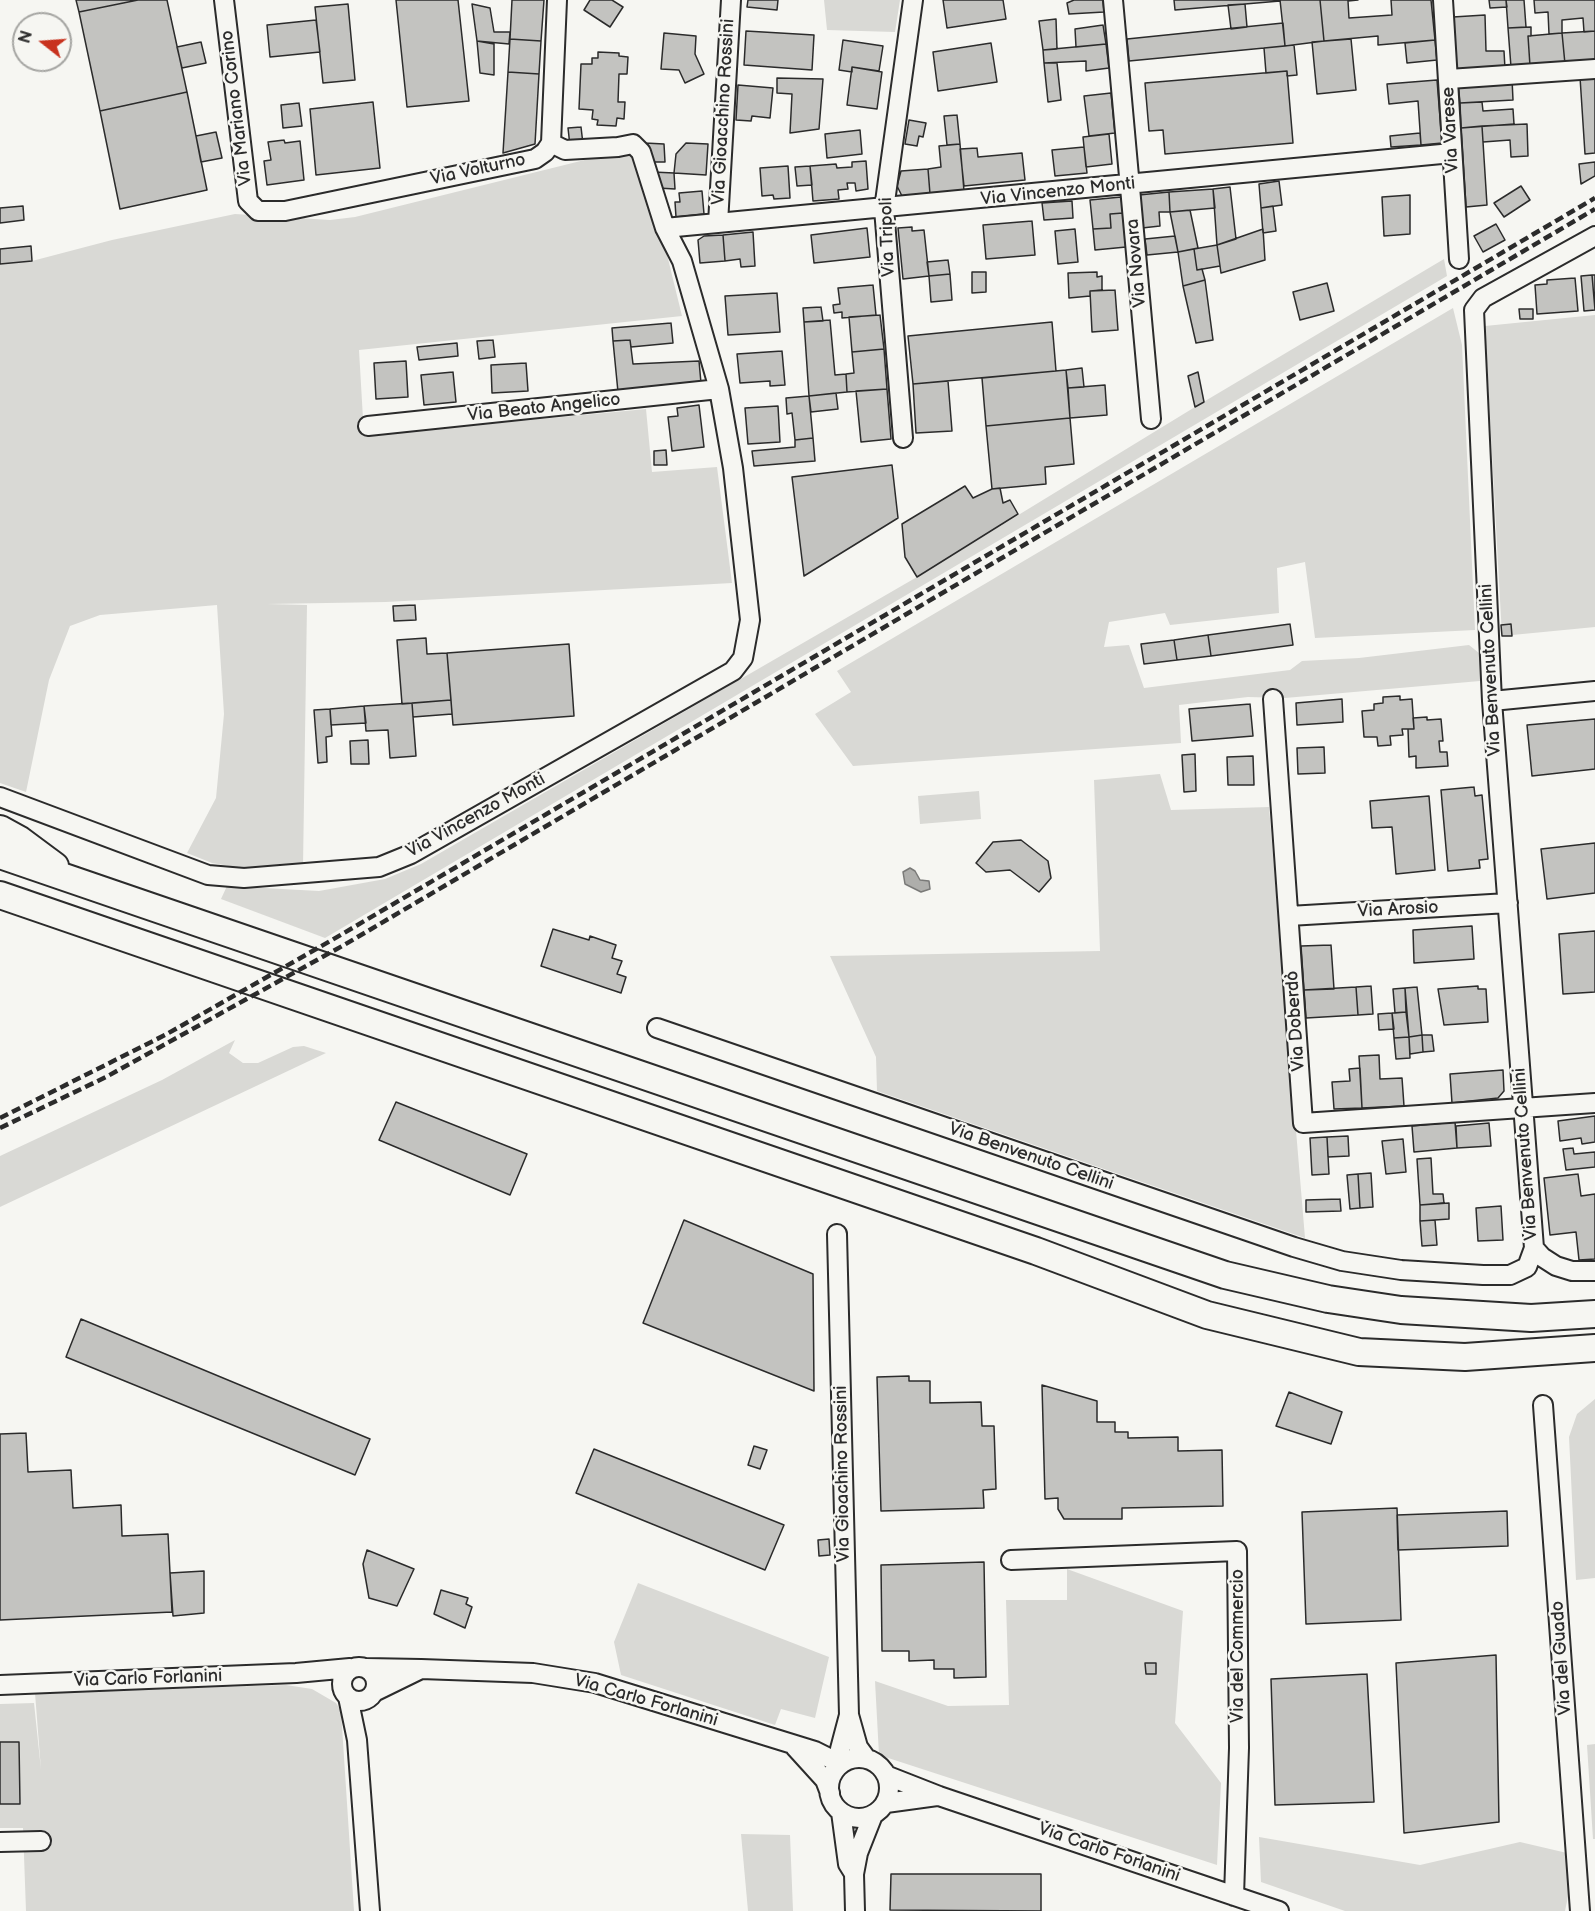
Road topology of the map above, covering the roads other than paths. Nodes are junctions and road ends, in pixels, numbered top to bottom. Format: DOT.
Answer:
graph roads {
  1 [pos="224,0"];
  2 [pos="557,0"];
  3 [pos="731,0"];
  4 [pos="913,0"];
  5 [pos="1113,0"];
  6 [pos="1443,0"];
  7 [pos="1595,69"];
  8 [pos="1449,79"];
  9 [pos="551,143"];
  10 [pos="1452,153"];
  11 [pos="1130,185"];
  12 [pos="884,209"];
  13 [pos="258,211"];
  14 [pos="718,223"];
  15 [pos="665,228"];
  16 [pos="1595,236"];
  17 [pos="1459,259"];
  18 [pos="719,389"];
  19 [pos="1151,419"];
  20 [pos="368,426"];
  21 [pos="903,438"];
  22 [pos="1595,691"];
  23 [pos="1273,699"];
  24 [pos="1492,701"];
  25 [pos="0,797"];
  26 [pos="0,829"];
  27 [pos="0,855"];
  28 [pos="75,881"];
  29 [pos="0,895"];
  30 [pos="1508,903"];
  31 [pos="1289,916"];
  32 [pos="657,1028"];
  33 [pos="1595,1103"];
  34 [pos="1522,1108"];
  35 [pos="837,1234"];
  36 [pos="1534,1248"];
  37 [pos="1595,1271"];
  38 [pos="1595,1314"];
  39 [pos="1595,1348"];
  40 [pos="1543,1405"];
  41 [pos="1011,1560"];
  42 [pos="358,1668"];
  43 [pos="421,1669"];
  44 [pos="296,1673"];
  45 [pos="0,1685"];
  46 [pos="346,1695"];
  47 [pos="372,1695"];
  48 [pos="849,1715"];
  49 [pos="357,1740"];
  50 [pos="795,1747"];
  51 [pos="866,1758"];
  52 [pos="841,1764"];
  53 [pos="888,1776"];
  54 [pos="830,1793"];
  55 [pos="939,1796"];
  56 [pos="879,1809"];
  57 [pos="841,1812"];
  58 [pos="41,1841"];
  59 [pos="0,1842"];
  60 [pos="854,1874"];
  61 [pos="1234,1896"];
  62 [pos="370,1911"];
  63 [pos="855,1911"];
  64 [pos="1279,1911"];
  65 [pos="1581,1911"];
  1 -- 13 [label="street, Via Mariano Corino"];
  2 -- 9 [label="street"];
  3 -- 14 [label="street, Via Gioacchino Rossini"];
  4 -- 12 [label="street, Via Tripoli"];
  5 -- 11 [label="street, Via Novara"];
  6 -- 8 [label="street, Via Varese"];
  7 -- 8 [label="street"];
  8 -- 10 [label="street, Via Varese"];
  9 -- 13 [label="street, Via Volturno"];
  9 -- 15 [label="street"];
  10 -- 11 [label="street, Via Vincenzo Monti"];
  10 -- 17 [label="street, Via Varese"];
  11 -- 12 [label="street, Via Vincenzo Monti"];
  11 -- 19 [label="street, Via Novara"];
  12 -- 14 [label="street, Via Vincenzo Monti"];
  12 -- 21 [label="street, Via Tripoli"];
  14 -- 15 [label="street, Via Vincenzo Monti"];
  15 -- 18 [label="street"];
  16 -- 24 [label="street, Via Benvenuto Cellini"];
  18 -- 20 [label="street, Via Beato Angelico"];
  18 -- 25 [label="street, Via Vincenzo Monti"];
  22 -- 24 [label="street"];
  23 -- 31 [label="street, Via Doberdò"];
  24 -- 30 [label="street, Via Benvenuto Cellini"];
  26 -- 28 [label="highway"];
  27 -- 28 [label="highway"];
  28 -- 38 [label="highway"];
  29 -- 39 [label="highway"];
  30 -- 31 [label="street, Via Arosio"];
  30 -- 34 [label="street, Via Benvenuto Cellini"];
  31 -- 34 [label="street, Via Doberdò"];
  32 -- 36 [label="street, Via Benvenuto Cellini"];
  33 -- 34 [label="street"];
  34 -- 36 [label="street, Via Benvenuto Cellini"];
  35 -- 48 [label="street, Via Gioachino Rossini"];
  36 -- 37 [label="street"];
  40 -- 65 [label="street, Via del Guado"];
  41 -- 61 [label="street, Via del Commercio"];
  42 -- 43 [label="street, Via Carlo Forlanini"];
  42 -- 44 [label="street, Via Carlo Forlanini"];
  42 -- 46 [label="street"];
  42 -- 47 [label="street"];
  43 -- 47 [label="street, Via Carlo Forlanini"];
  43 -- 50 [label="street, Via Carlo Forlanini"];
  44 -- 45 [label="street, Via Carlo Forlanini"];
  44 -- 46 [label="street, Via Carlo Forlanini"];
  46 -- 47 [label="street"];
  46 -- 49 [label="street"];
  47 -- 49 [label="street"];
  48 -- 51 [label="street, Via Gioachino Rossini"];
  48 -- 52 [label="street, Via Gioachino Rossini"];
  49 -- 62 [label="street"];
  50 -- 52 [label="street, Via Carlo Forlanini"];
  50 -- 54 [label="street, Via Carlo Forlanini"];
  51 -- 52 [label="street"];
  51 -- 53 [label="street"];
  52 -- 54 [label="street"];
  53 -- 55 [label="street, Via Carlo Forlanini"];
  53 -- 56 [label="street"];
  54 -- 57 [label="street"];
  55 -- 56 [label="street, Via Carlo Forlanini"];
  55 -- 61 [label="street, Via Carlo Forlanini"];
  56 -- 57 [label="street"];
  56 -- 60 [label="street"];
  57 -- 60 [label="street"];
  58 -- 59 [label="street"];
  60 -- 63 [label="street"];
  61 -- 64 [label="street, Via Carlo Forlanini"];
}
